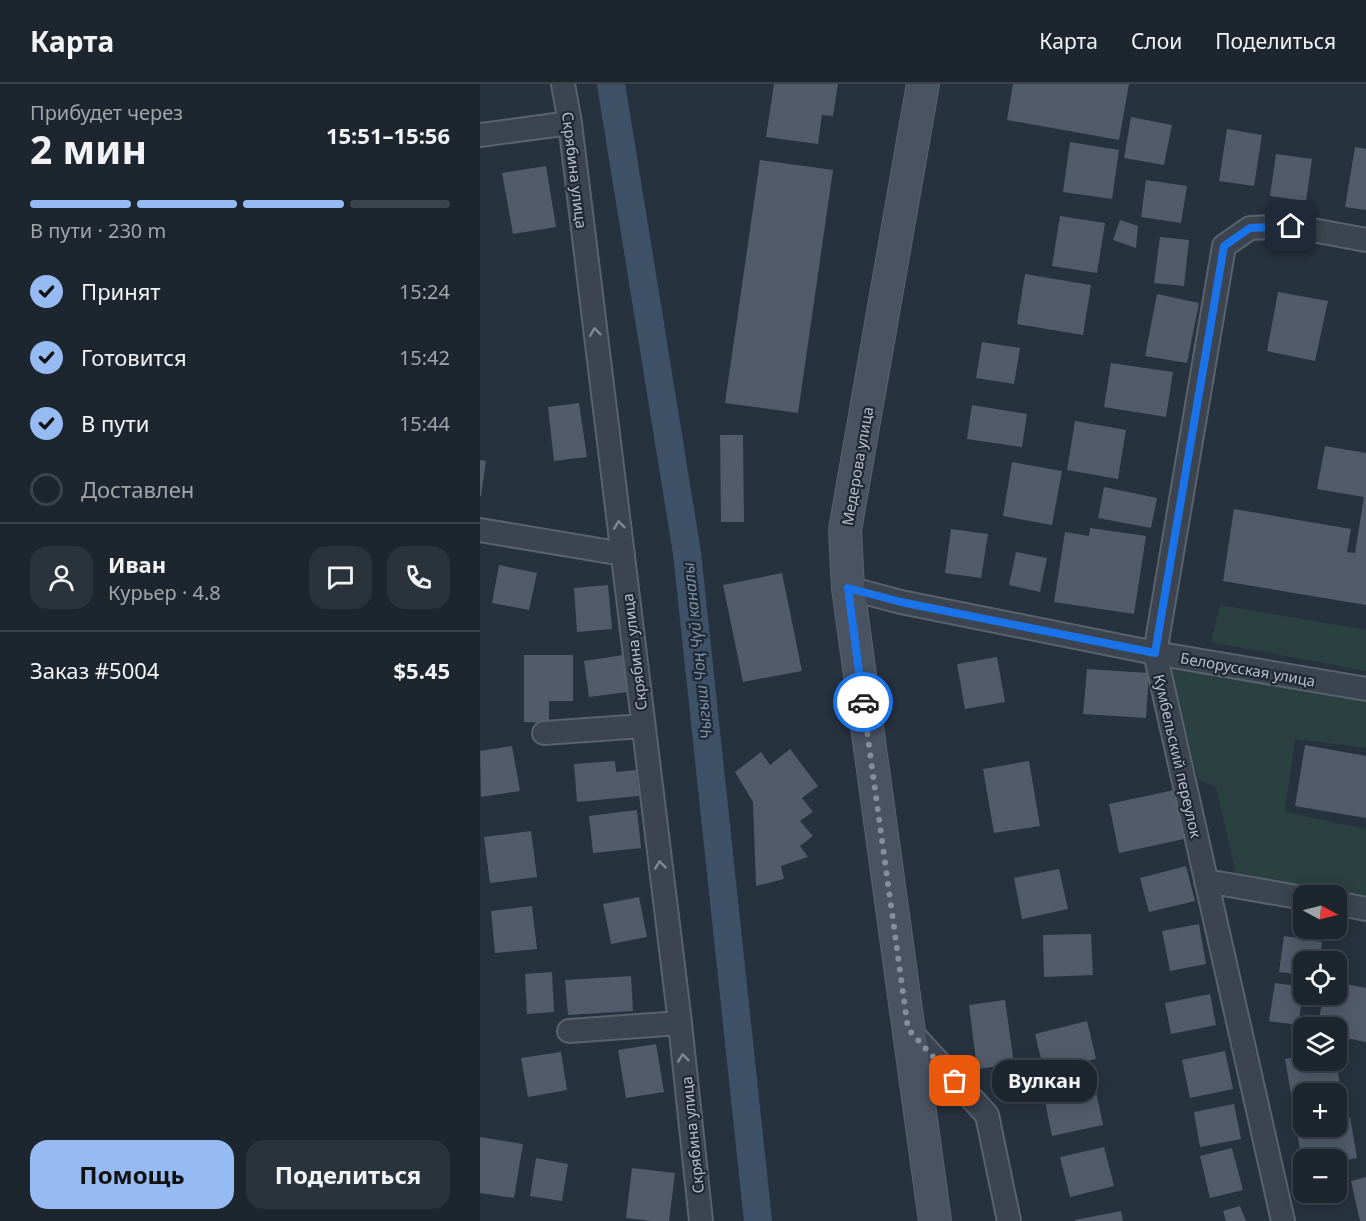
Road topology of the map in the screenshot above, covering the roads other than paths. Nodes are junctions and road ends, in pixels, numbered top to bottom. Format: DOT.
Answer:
graph roads {
  1 [pos="563,84"];
  2 [pos="923,84"];
  3 [pos="570,123"];
  4 [pos="480,135"];
  5 [pos="1366,240"];
  6 [pos="480,530"];
  7 [pos="622,554"];
  8 [pos="848,588"];
  9 [pos="1155,653"];
  10 [pos="1366,689"];
  11 [pos="643,726"];
  12 [pos="544,733"];
  13 [pos="1206,880"];
  14 [pos="1293,896"];
  15 [pos="1347,905"];
  16 [pos="1366,909"];
  17 [pos="680,1023"];
  18 [pos="908,1029"];
  19 [pos="569,1031"];
  20 [pos="701,1221"];
  21 [pos="935,1221"];
  22 [pos="1009,1221"];
  23 [pos="1283,1221"];
  1 -- 3 [label="street, Скрябина улица"];
  2 -- 8 [label="main road, Медерова улица"];
  3 -- 4 [label="street"];
  7 -- 3 [label="street, Скрябина улица, one-way"];
  5 -- 9 [label="street, Кумбельский переулок"];
  6 -- 7 [label="street"];
  7 -- 11 [label="street, Скрябина улица"];
  8 -- 9 [label="street, Белорусская улица"];
  8 -- 18 [label="main road, Медерова улица"];
  9 -- 10 [label="street, Белорусская улица"];
  9 -- 13 [label="street, Кумбельский переулок"];
  11 -- 12 [label="street"];
  17 -- 11 [label="street, Скрябина улица, one-way"];
  13 -- 14 [label="street"];
  13 -- 23 [label="street, Кумбельский переулок"];
  15 -- 16 [label="street"];
  17 -- 19 [label="street"];
  20 -- 17 [label="street, Скрябина улица, one-way"];
  18 -- 21 [label="main road, Медерова улица"];
  18 -- 22 [label="street"];
}
